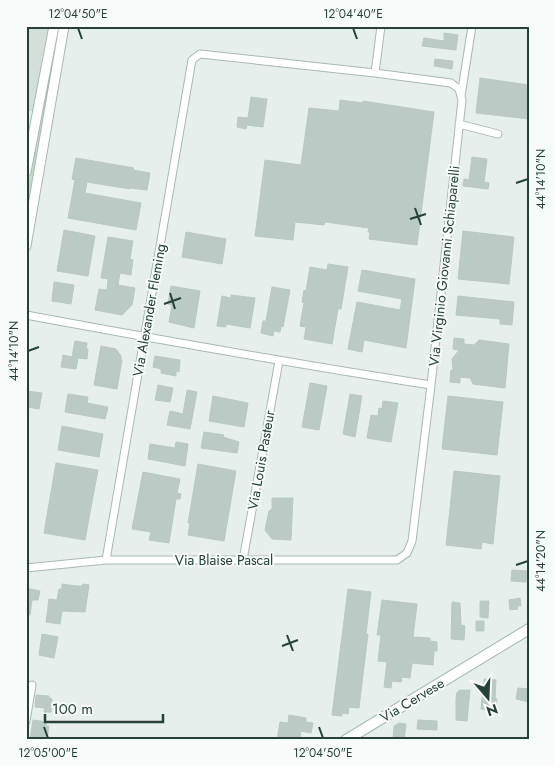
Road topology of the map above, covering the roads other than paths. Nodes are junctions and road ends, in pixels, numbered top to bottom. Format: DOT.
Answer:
graph roads {
  1 [pos="54,26"];
  2 [pos="64,26"];
  3 [pos="381,26"];
  4 [pos="472,26"];
  5 [pos="376,73"];
  6 [pos="461,96"];
  7 [pos="459,124"];
  8 [pos="498,134"];
  9 [pos="27,159"];
  10 [pos="26,172"];
  11 [pos="26,246"];
  12 [pos="26,316"];
  13 [pos="144,337"];
  14 [pos="279,361"];
  15 [pos="431,385"];
  16 [pos="106,560"];
  17 [pos="243,560"];
  18 [pos="26,568"];
  19 [pos="529,629"];
  20 [pos="32,685"];
  21 [pos="26,721"];
  22 [pos="346,740"];
  1 -- 9 [label="street"];
  2 -- 11 [label="street"];
  3 -- 5 [label="street"];
  4 -- 6 [label="street, Via Virginio Giovanni Schiaparelli"];
  5 -- 6 [label="street"];
  5 -- 13 [label="street, Via Alexander Fleming"];
  6 -- 7 [label="street, Via Virginio Giovanni Schiaparelli"];
  7 -- 8 [label="street"];
  7 -- 15 [label="street, Via Virginio Giovanni Schiaparelli"];
  9 -- 10 [label="street"];
  12 -- 13 [label="street, Via Virginio Giovanni Schiaparelli"];
  13 -- 14 [label="street, Via Virginio Giovanni Schiaparelli"];
  13 -- 16 [label="street, Via Alexander Fleming"];
  14 -- 15 [label="street, Via Virginio Giovanni Schiaparelli"];
  14 -- 17 [label="street, Via Louis Pasteur"];
  15 -- 17 [label="street, Via Blaise Pascal"];
  16 -- 17 [label="street, Via Blaise Pascal"];
  16 -- 18 [label="street, Via Blaise Pascal"];
  19 -- 22 [label="main road, Via Cervese"];
  20 -- 21 [label="street"];
}
